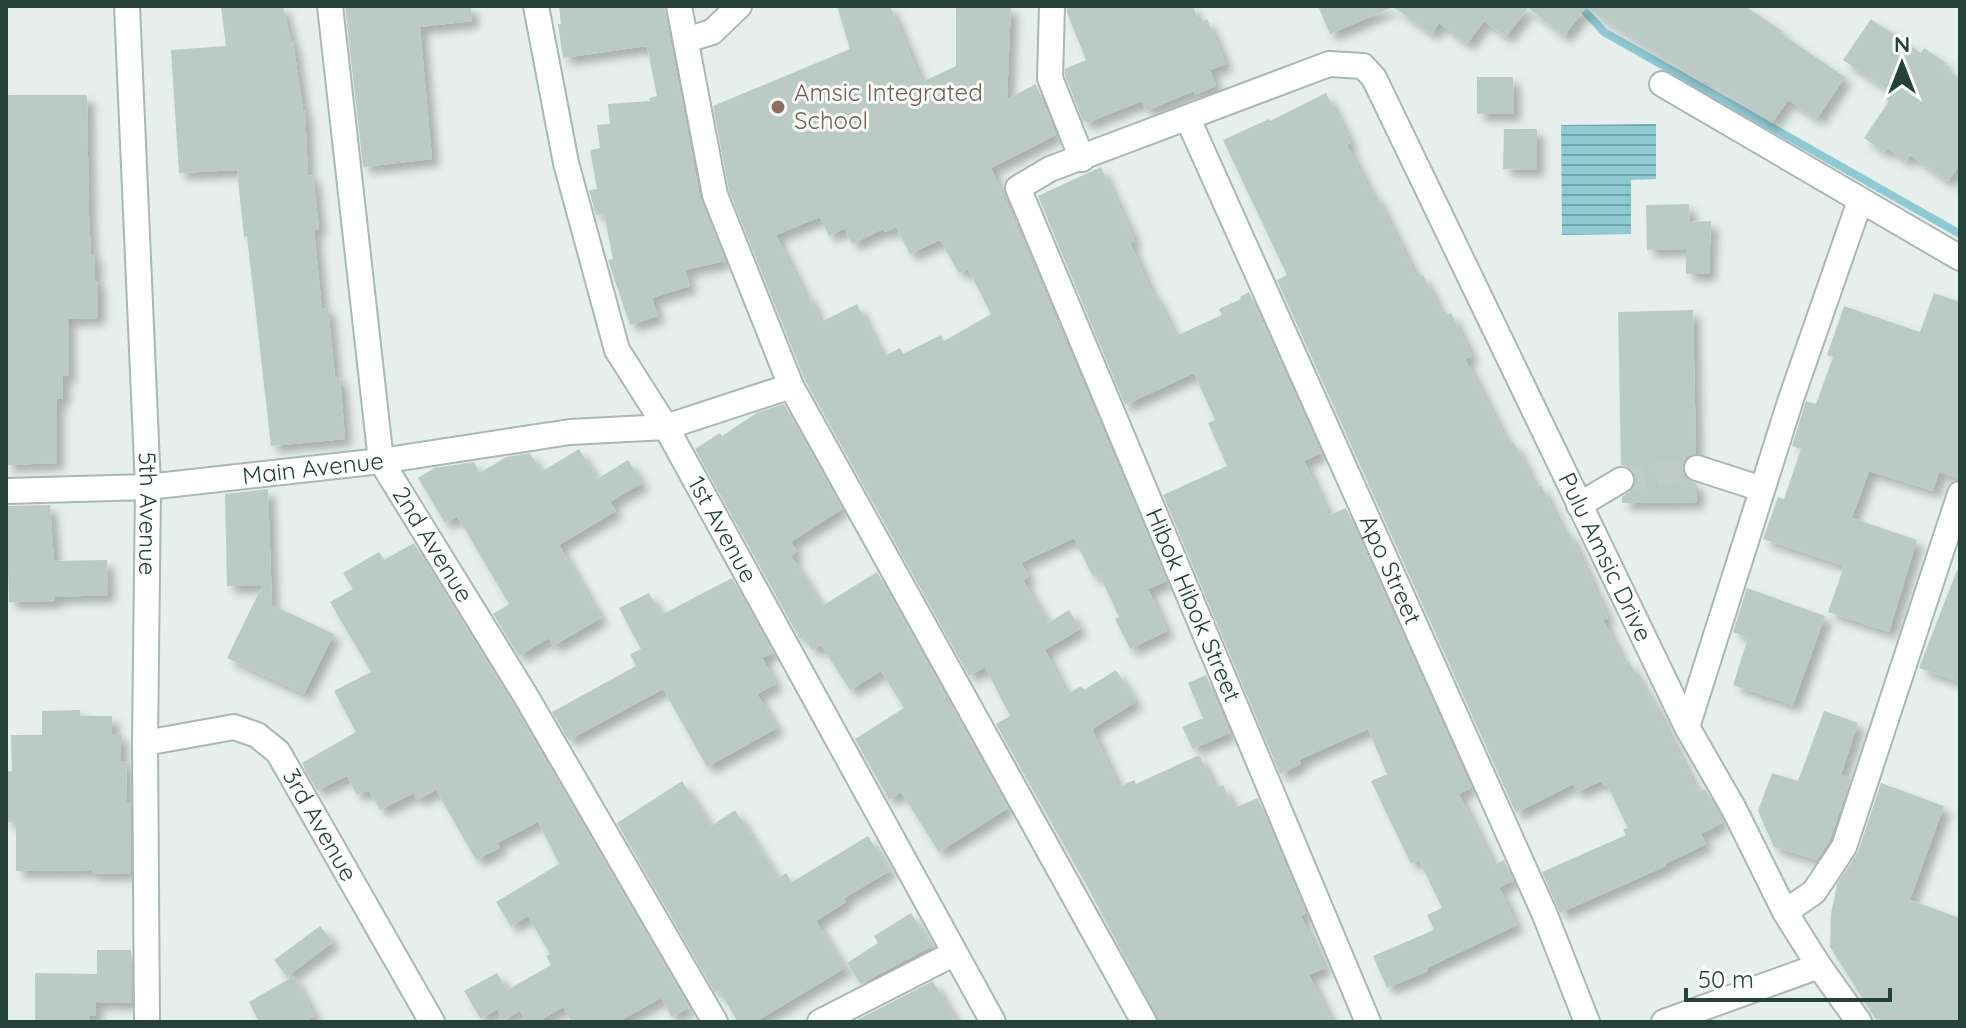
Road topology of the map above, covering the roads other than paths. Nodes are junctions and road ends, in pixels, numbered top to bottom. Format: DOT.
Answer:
graph roads {
  1 [pos="127,6"];
  2 [pos="330,6"];
  3 [pos="536,6"];
  4 [pos="679,6"];
  5 [pos="739,6"];
  6 [pos="1052,6"];
  7 [pos="686,40"];
  8 [pos="1662,84"];
  9 [pos="1188,119"];
  10 [pos="1082,159"];
  11 [pos="1860,201"];
  12 [pos="1960,258"];
  13 [pos="791,386"];
  14 [pos="666,427"];
  15 [pos="381,461"];
  16 [pos="1697,468"];
  17 [pos="1621,480"];
  18 [pos="148,487"];
  19 [pos="1762,489"];
  20 [pos="6,491"];
  21 [pos="1960,494"];
  22 [pos="1579,505"];
  23 [pos="1687,727"];
  24 [pos="145,743"];
  25 [pos="1785,912"];
  26 [pos="953,954"];
  27 [pos="1819,966"];
  28 [pos="147,1022"];
  29 [pos="432,1022"];
  30 [pos="715,1022"];
  31 [pos="820,1022"];
  32 [pos="993,1022"];
  33 [pos="1144,1022"];
  34 [pos="1368,1022"];
  35 [pos="1587,1022"];
  36 [pos="1664,1022"];
  37 [pos="1859,1022"];
  1 -- 18 [label="street, 5th Avenue"];
  2 -- 15 [label="street, 2nd Avenue"];
  3 -- 14 [label="street, 1st Avenue"];
  4 -- 7 [label="street"];
  5 -- 7 [label="street"];
  6 -- 10 [label="street"];
  7 -- 13 [label="street"];
  8 -- 11 [label="street"];
  9 -- 10 [label="street"];
  9 -- 22 [label="street, Pulu Amsic Drive"];
  9 -- 35 [label="street, Apo Street"];
  10 -- 34 [label="street, Hibok Hibok Street"];
  11 -- 12 [label="street"];
  11 -- 19 [label="street"];
  13 -- 14 [label="street, Main Avenue"];
  13 -- 33 [label="street"];
  14 -- 15 [label="street, Main Avenue"];
  14 -- 26 [label="street, 1st Avenue"];
  15 -- 18 [label="street, Main Avenue"];
  15 -- 30 [label="street, 2nd Avenue"];
  16 -- 19 [label="street"];
  17 -- 22 [label="street"];
  18 -- 20 [label="street, Main Avenue"];
  18 -- 24 [label="street, 5th Avenue"];
  19 -- 23 [label="street"];
  21 -- 25 [label="street"];
  22 -- 23 [label="street, Pulu Amsic Drive"];
  23 -- 25 [label="street, Pulu Amsic Drive"];
  24 -- 28 [label="street, 5th Avenue"];
  24 -- 29 [label="street, 3rd Avenue"];
  25 -- 27 [label="street, Pulu Amsic Drive"];
  26 -- 31 [label="street"];
  26 -- 32 [label="street, 1st Avenue"];
  27 -- 36 [label="street"];
  27 -- 37 [label="street, Pulu Amsic Drive"];
}
